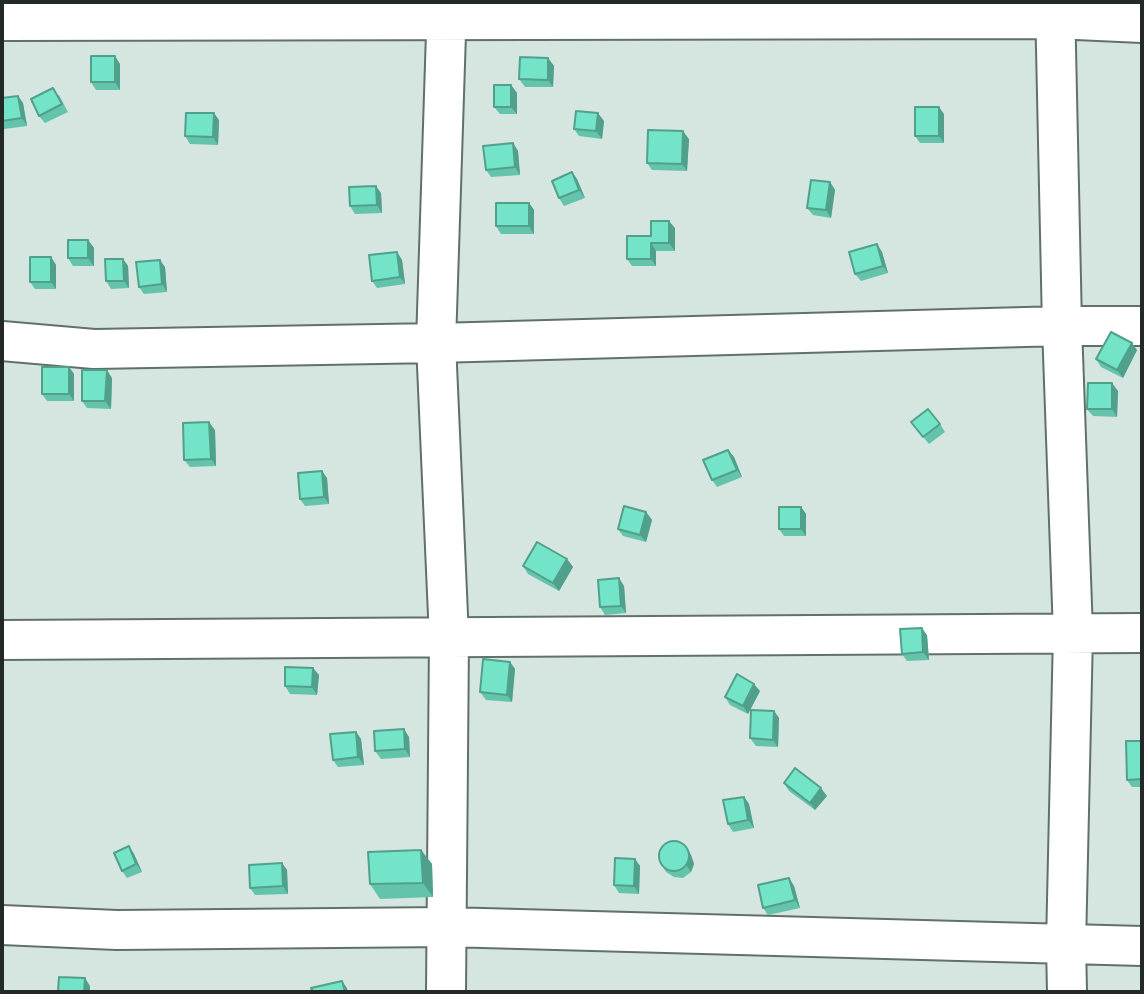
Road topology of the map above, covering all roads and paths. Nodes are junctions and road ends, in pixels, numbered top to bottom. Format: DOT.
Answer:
graph roads {
  1 [pos="447,11"];
  2 [pos="1055,11"];
  3 [pos="2,21"];
  4 [pos="1142,23"];
  5 [pos="1062,326"];
  6 [pos="1142,326"];
  7 [pos="2,341"];
  8 [pos="436,343"];
  9 [pos="1073,633"];
  10 [pos="1142,633"];
  11 [pos="449,638"];
  12 [pos="2,640"];
  13 [pos="2,926"];
  14 [pos="446,927"];
  15 [pos="1066,945"];
  16 [pos="1142,946"];
  17 [pos="446,992"];
  18 [pos="1067,992"];
  1 -- 2 [label="street"];
  1 -- 3 [label="street"];
  1 -- 8 [label="street"];
  2 -- 4 [label="street"];
  2 -- 5 [label="street"];
  5 -- 6 [label="street"];
  5 -- 8 [label="street"];
  5 -- 9 [label="street"];
  7 -- 8 [label="street"];
  8 -- 11 [label="street"];
  9 -- 10 [label="street"];
  9 -- 11 [label="street"];
  9 -- 15 [label="street"];
  11 -- 12 [label="street"];
  11 -- 14 [label="street"];
  13 -- 14 [label="street"];
  14 -- 15 [label="street"];
  14 -- 17 [label="street"];
  15 -- 16 [label="street"];
  15 -- 18 [label="street"];
}
